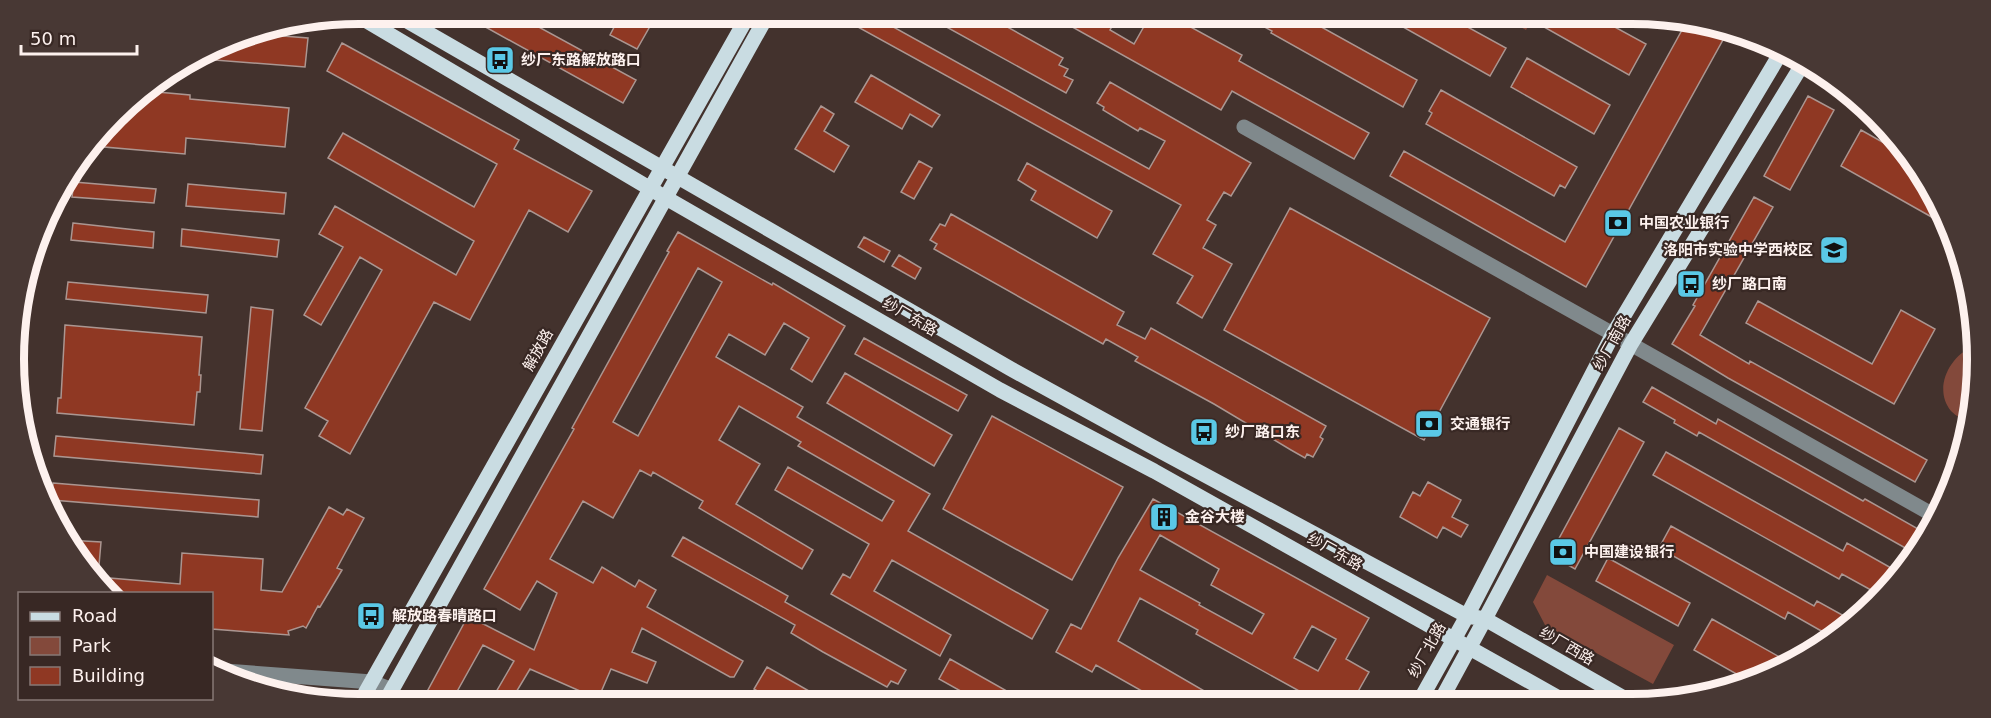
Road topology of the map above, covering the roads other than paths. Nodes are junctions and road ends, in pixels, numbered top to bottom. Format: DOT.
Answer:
graph roads {
  1 [pos="372,24"];
  2 [pos="412,24"];
  3 [pos="743,24"];
  4 [pos="762,24"];
  5 [pos="1778,58"];
  6 [pos="1800,69"];
  7 [pos="1244,127"];
  8 [pos="662,169"];
  9 [pos="677,177"];
  10 [pos="650,188"];
  11 [pos="666,198"];
  12 [pos="1613,334"];
  13 [pos="1631,344"];
  14 [pos="1929,513"];
  15 [pos="1467,616"];
  16 [pos="1485,619"];
  17 [pos="1454,639"];
  18 [pos="1470,647"];
  19 [pos="242,672"];
  20 [pos="372,682"];
  21 [pos="392,690"];
  22 [pos="365,694"];
  23 [pos="390,694"];
  24 [pos="1423,694"];
  25 [pos="1444,694"];
  26 [pos="1552,694"];
  27 [pos="1617,694"];
  1 -- 10 [label="main road, 纱厂东路"];
  2 -- 8 [label="main road, 纱厂东路"];
  3 -- 8 [label="main road, 解放路"];
  4 -- 9 [label="main road"];
  5 -- 12 [label="main road, 纱厂南路"];
  6 -- 13 [label="main road, 纱厂南路"];
  7 -- 12 [label="street"];
  8 -- 9 [label="main road, 纱厂东路"];
  8 -- 10 [label="main road, 解放路"];
  9 -- 11 [label="main road"];
  9 -- 15 [label="main road, 纱厂东路"];
  10 -- 11 [label="main road, 纱厂东路"];
  10 -- 20 [label="main road, 解放路"];
  11 -- 17 [label="main road, 纱厂东路"];
  11 -- 21 [label="main road"];
  12 -- 13 [label="street"];
  12 -- 15 [label="main road, 纱厂南路"];
  13 -- 14 [label="street"];
  13 -- 16 [label="main road, 纱厂南路"];
  15 -- 16 [label="main road, 纱厂东路"];
  15 -- 17 [label="main road, 纱厂北路"];
  16 -- 18 [label="main road, 纱厂南路"];
  16 -- 27 [label="main road, 纱厂西路"];
  17 -- 18 [label="main road"];
  17 -- 24 [label="main road, 纱厂北路"];
  18 -- 25 [label="main road"];
  18 -- 26 [label="main road"];
  19 -- 20 [label="street"];
  20 -- 21 [label="street"];
  20 -- 22 [label="main road, 解放路"];
  21 -- 23 [label="main road"];
}
